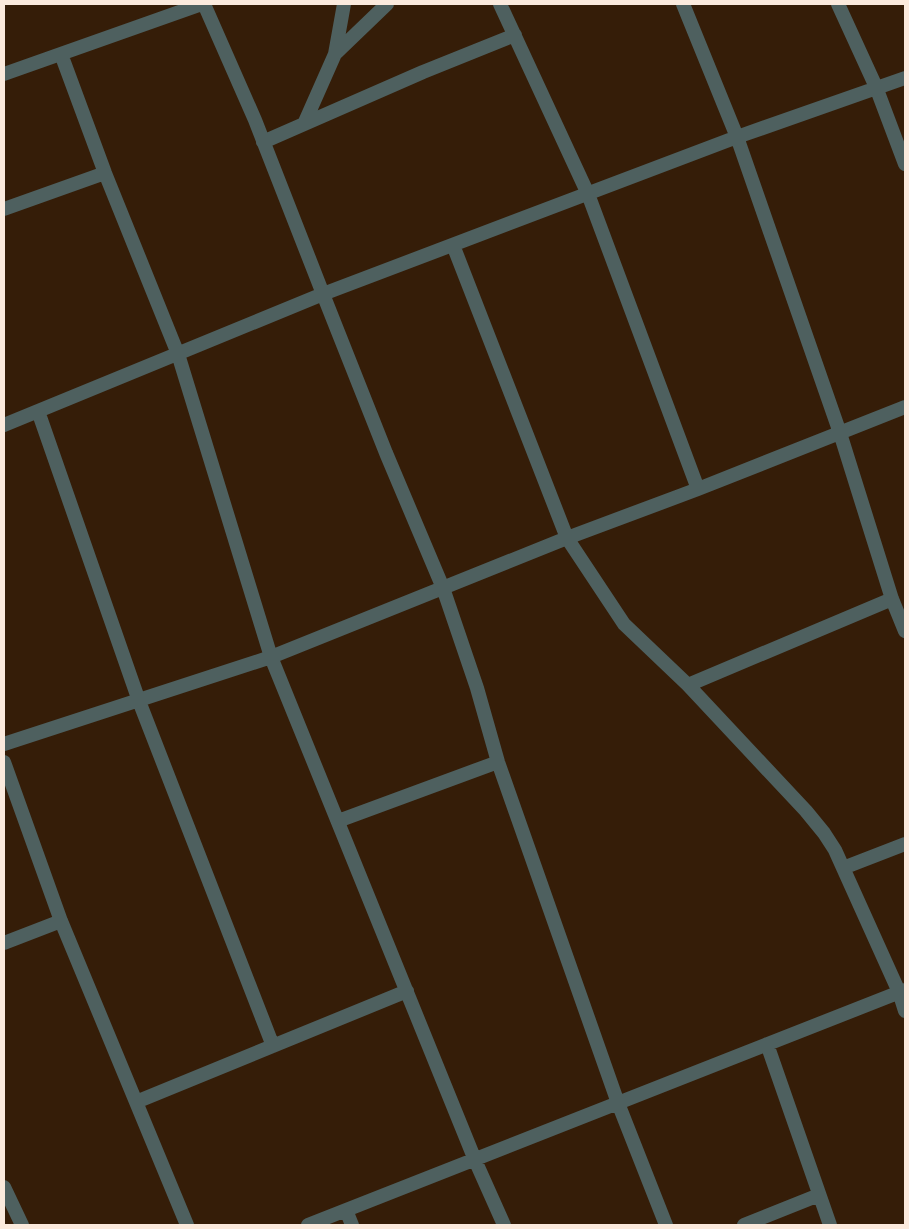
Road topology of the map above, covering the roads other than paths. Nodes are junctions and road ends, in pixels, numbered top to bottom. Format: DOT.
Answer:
graph roads {
  1 [pos="203,4"];
  2 [pos="344,4"];
  3 [pos="387,4"];
  4 [pos="500,4"];
  5 [pos="682,4"];
  6 [pos="838,4"];
  7 [pos="515,35"];
  8 [pos="61,54"];
  9 [pos="335,54"];
  10 [pos="4,74"];
  11 [pos="905,78"];
  12 [pos="876,88"];
  13 [pos="304,124"];
  14 [pos="737,137"];
  15 [pos="263,142"];
  16 [pos="905,164"];
  17 [pos="105,173"];
  18 [pos="588,194"];
  19 [pos="6,204"];
  20 [pos="453,245"];
  21 [pos="322,294"];
  22 [pos="178,354"];
  23 [pos="905,407"];
  24 [pos="38,411"];
  25 [pos="4,425"];
  26 [pos="840,433"];
  27 [pos="698,489"];
  28 [pos="567,538"];
  29 [pos="443,588"];
  30 [pos="892,599"];
  31 [pos="905,631"];
  32 [pos="271,657"];
  33 [pos="688,685"];
  34 [pos="139,701"];
  35 [pos="4,744"];
  36 [pos="4,762"];
  37 [pos="498,762"];
  38 [pos="338,821"];
  39 [pos="905,844"];
  40 [pos="843,868"];
  41 [pos="61,921"];
  42 [pos="4,943"];
  43 [pos="406,991"];
  44 [pos="902,991"];
  45 [pos="905,1011"];
  46 [pos="767,1044"];
  47 [pos="273,1046"];
  48 [pos="136,1102"];
  49 [pos="618,1103"];
  50 [pos="475,1160"];
  51 [pos="4,1187"];
  52 [pos="820,1195"];
  53 [pos="346,1210"];
  54 [pos="22,1225"];
  55 [pos="187,1225"];
  56 [pos="308,1225"];
  57 [pos="352,1225"];
  58 [pos="504,1225"];
  59 [pos="666,1225"];
  60 [pos="744,1225"];
  61 [pos="830,1225"];
  1 -- 8 [label="street"];
  1 -- 15 [label="street"];
  2 -- 9 [label="street"];
  3 -- 9 [label="street"];
  4 -- 7 [label="street"];
  5 -- 14 [label="street"];
  6 -- 12 [label="street"];
  7 -- 13 [label="street"];
  7 -- 18 [label="street"];
  8 -- 10 [label="street"];
  8 -- 17 [label="street"];
  9 -- 13 [label="street"];
  11 -- 12 [label="street"];
  12 -- 14 [label="street"];
  12 -- 16 [label="street"];
  13 -- 15 [label="street"];
  14 -- 18 [label="street"];
  14 -- 26 [label="street"];
  15 -- 21 [label="street"];
  17 -- 19 [label="street"];
  17 -- 22 [label="street"];
  18 -- 20 [label="street"];
  18 -- 27 [label="street"];
  20 -- 21 [label="street"];
  20 -- 28 [label="street"];
  21 -- 22 [label="street"];
  21 -- 29 [label="street"];
  22 -- 24 [label="street"];
  22 -- 32 [label="street"];
  23 -- 26 [label="street"];
  24 -- 25 [label="street"];
  24 -- 34 [label="street"];
  26 -- 27 [label="street"];
  26 -- 30 [label="street"];
  27 -- 28 [label="street"];
  28 -- 29 [label="street"];
  28 -- 33 [label="street"];
  29 -- 32 [label="street"];
  29 -- 37 [label="street"];
  30 -- 31 [label="street"];
  30 -- 33 [label="street"];
  32 -- 34 [label="street"];
  32 -- 38 [label="street"];
  33 -- 40 [label="street"];
  34 -- 35 [label="street"];
  34 -- 47 [label="street"];
  36 -- 41 [label="street"];
  37 -- 38 [label="street"];
  37 -- 49 [label="street"];
  38 -- 43 [label="street"];
  39 -- 40 [label="street"];
  40 -- 44 [label="street"];
  41 -- 42 [label="street"];
  41 -- 48 [label="street"];
  43 -- 47 [label="street"];
  43 -- 50 [label="street"];
  44 -- 45 [label="street"];
  44 -- 46 [label="street"];
  46 -- 49 [label="street"];
  46 -- 52 [label="street"];
  47 -- 48 [label="street"];
  48 -- 55 [label="street"];
  49 -- 50 [label="street"];
  49 -- 59 [label="street"];
  50 -- 53 [label="street"];
  50 -- 58 [label="street"];
  51 -- 54 [label="street"];
  52 -- 60 [label="street"];
  52 -- 61 [label="street"];
  53 -- 56 [label="street"];
  53 -- 57 [label="street"];
}
